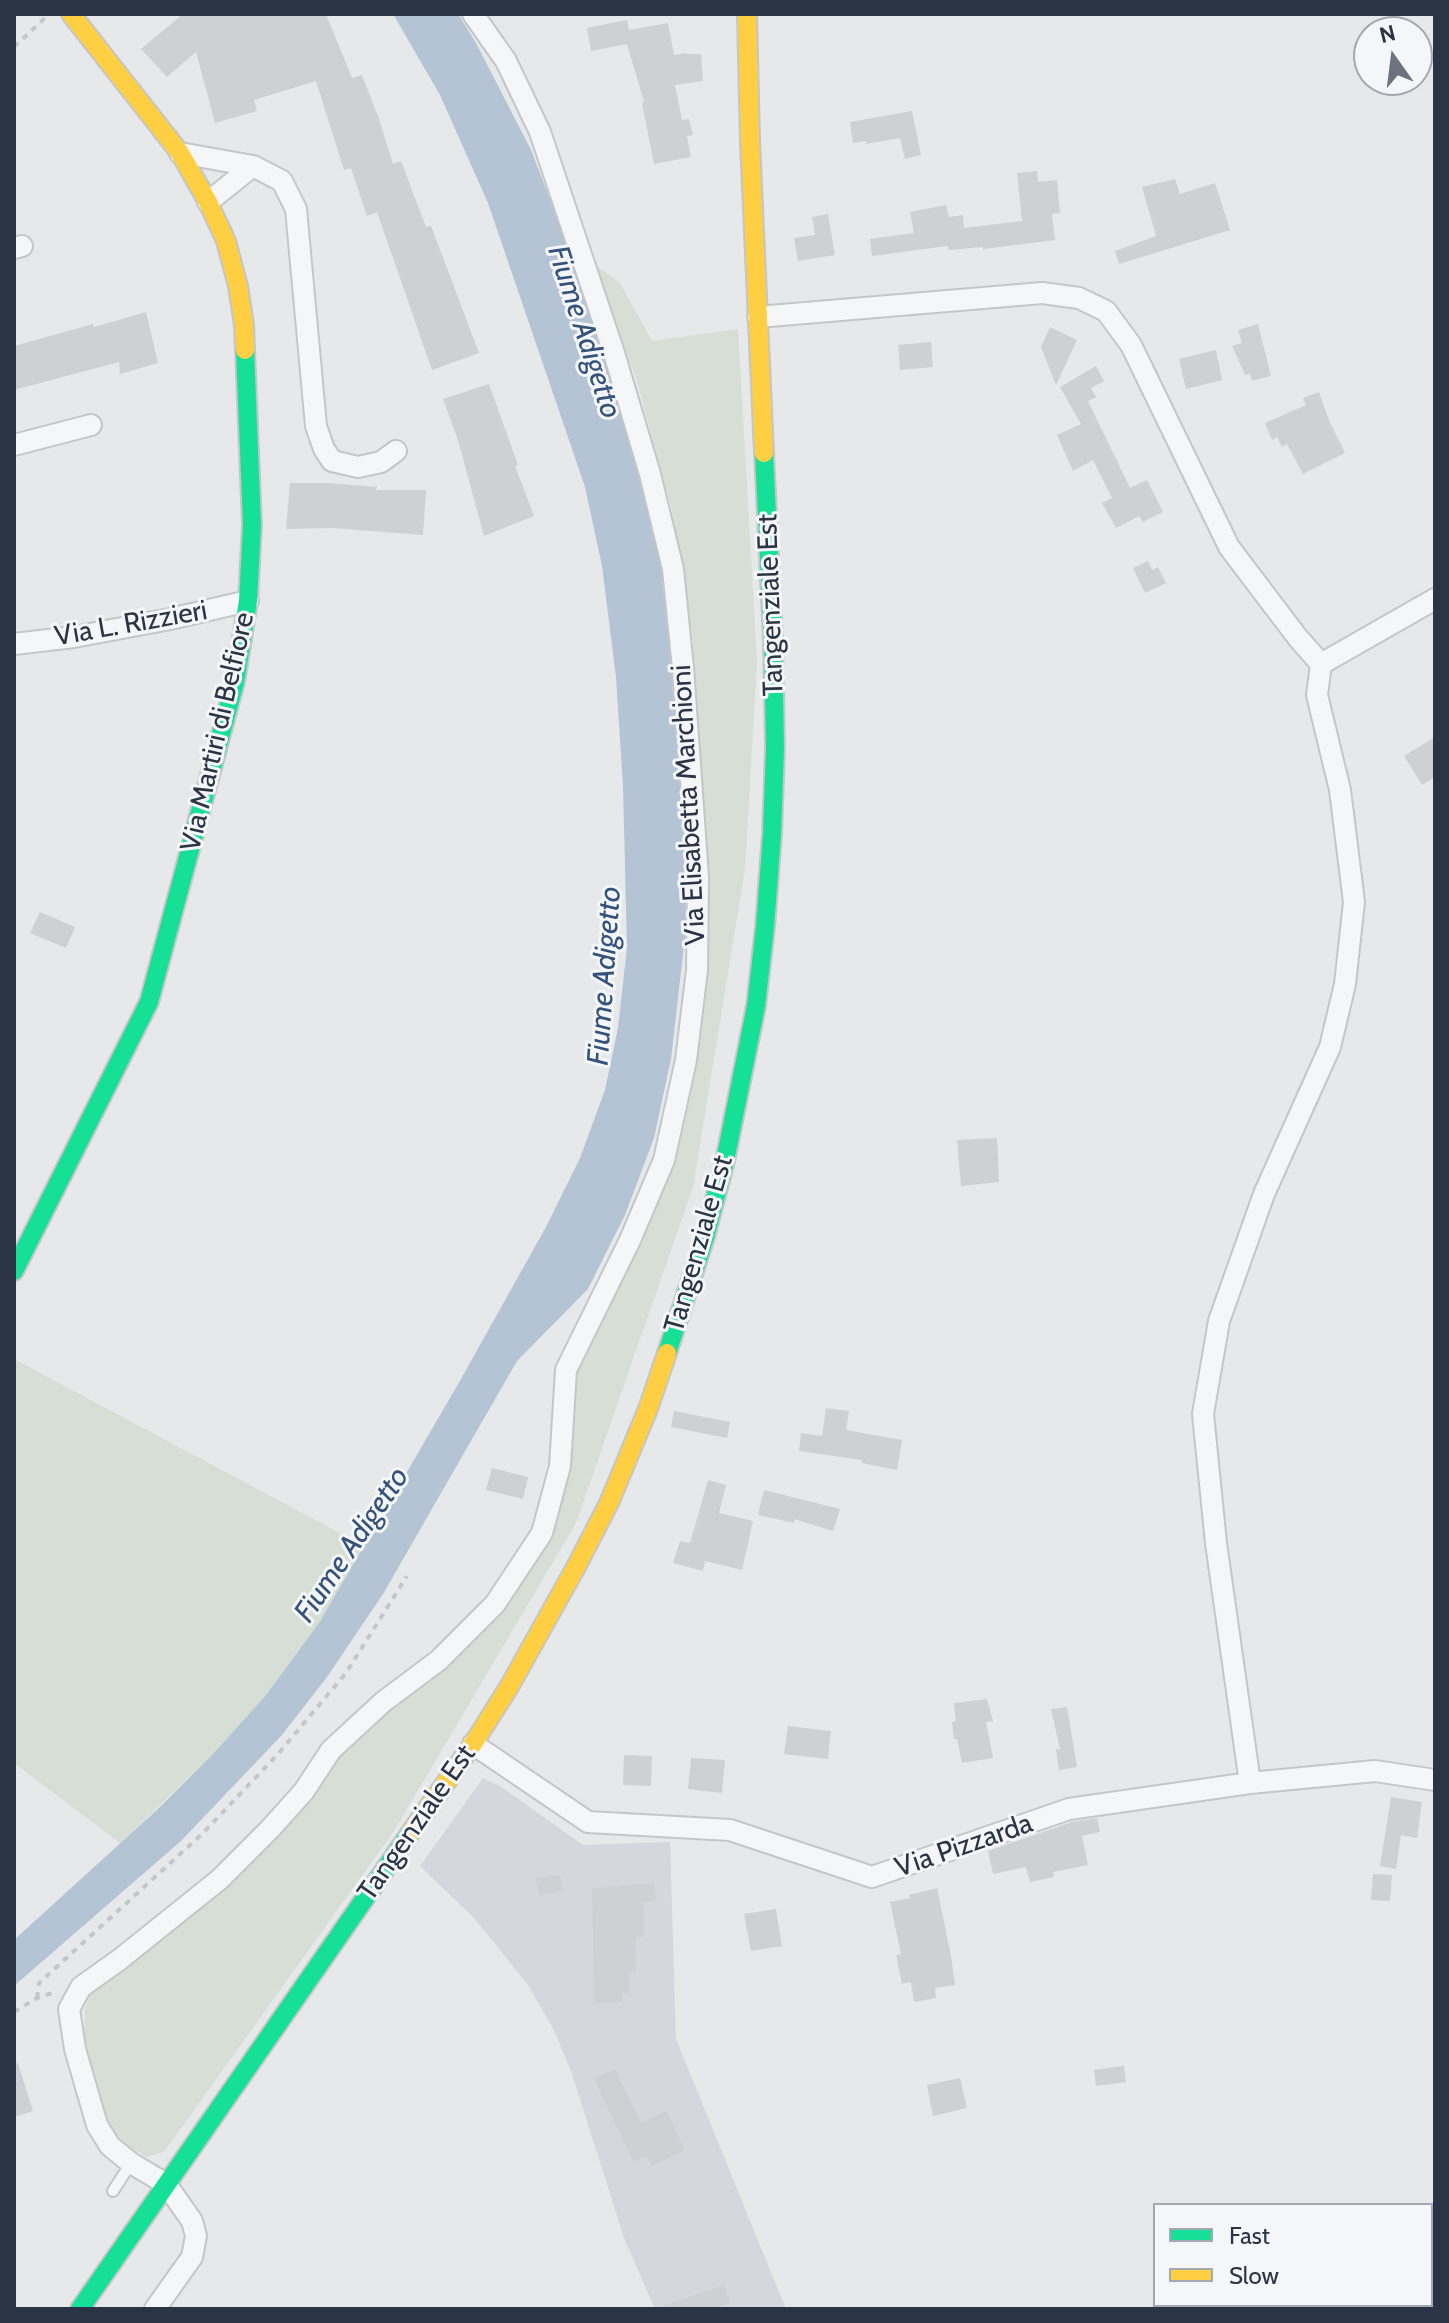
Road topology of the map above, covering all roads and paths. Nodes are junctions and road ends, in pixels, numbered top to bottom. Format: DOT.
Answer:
graph roads {
  1 [pos="71,14"];
  2 [pos="473,14"];
  3 [pos="747,14"];
  4 [pos="48,16"];
  5 [pos="14,47"];
  6 [pos="180,153"];
  7 [pos="253,166"];
  8 [pos="208,202"];
  9 [pos="758,317"];
  10 [pos="91,425"];
  11 [pos="14,445"];
  12 [pos="396,451"];
  13 [pos="1435,599"];
  14 [pos="248,601"];
  15 [pos="14,644"];
  16 [pos="1321,664"];
  17 [pos="14,1271"];
  18 [pos="407,1576"];
  19 [pos="473,1744"];
  20 [pos="1435,1780"];
  21 [pos="1250,1783"];
  22 [pos="81,1987"];
  23 [pos="37,1998"];
  24 [pos="14,2012"];
  25 [pos="131,2163"];
  26 [pos="166,2184"];
  27 [pos="113,2191"];
  28 [pos="80,2309"];
  29 [pos="155,2309"];
  1 -- 6 [label="main road, Via Martiri di Belfiore"];
  2 -- 22 [label="street, Via Elisabetta Marchioni"];
  3 -- 9 [label="main road, Tangenziale Est"];
  4 -- 5 [label="path"];
  6 -- 7 [label="street"];
  6 -- 8 [label="main road, Via Martiri di Belfiore"];
  7 -- 8 [label="street"];
  7 -- 12 [label="street"];
  8 -- 14 [label="main road, Via Martiri di Belfiore"];
  9 -- 16 [label="street"];
  9 -- 19 [label="main road, Tangenziale Est"];
  10 -- 11 [label="street"];
  13 -- 16 [label="street"];
  14 -- 15 [label="street, Via L. Rizzieri"];
  14 -- 17 [label="main road, Via Martiri di Belfiore"];
  16 -- 21 [label="street"];
  18 -- 23 [label="path"];
  19 -- 21 [label="street, Via Pizzarda"];
  19 -- 26 [label="main road, Tangenziale Est"];
  20 -- 21 [label="street, Via Pizzarda"];
  22 -- 23 [label="path"];
  22 -- 25 [label="street"];
  23 -- 24 [label="path"];
  25 -- 26 [label="street"];
  25 -- 27 [label="lane"];
  26 -- 28 [label="main road, Tangenziale Est"];
  26 -- 29 [label="street"];
}
